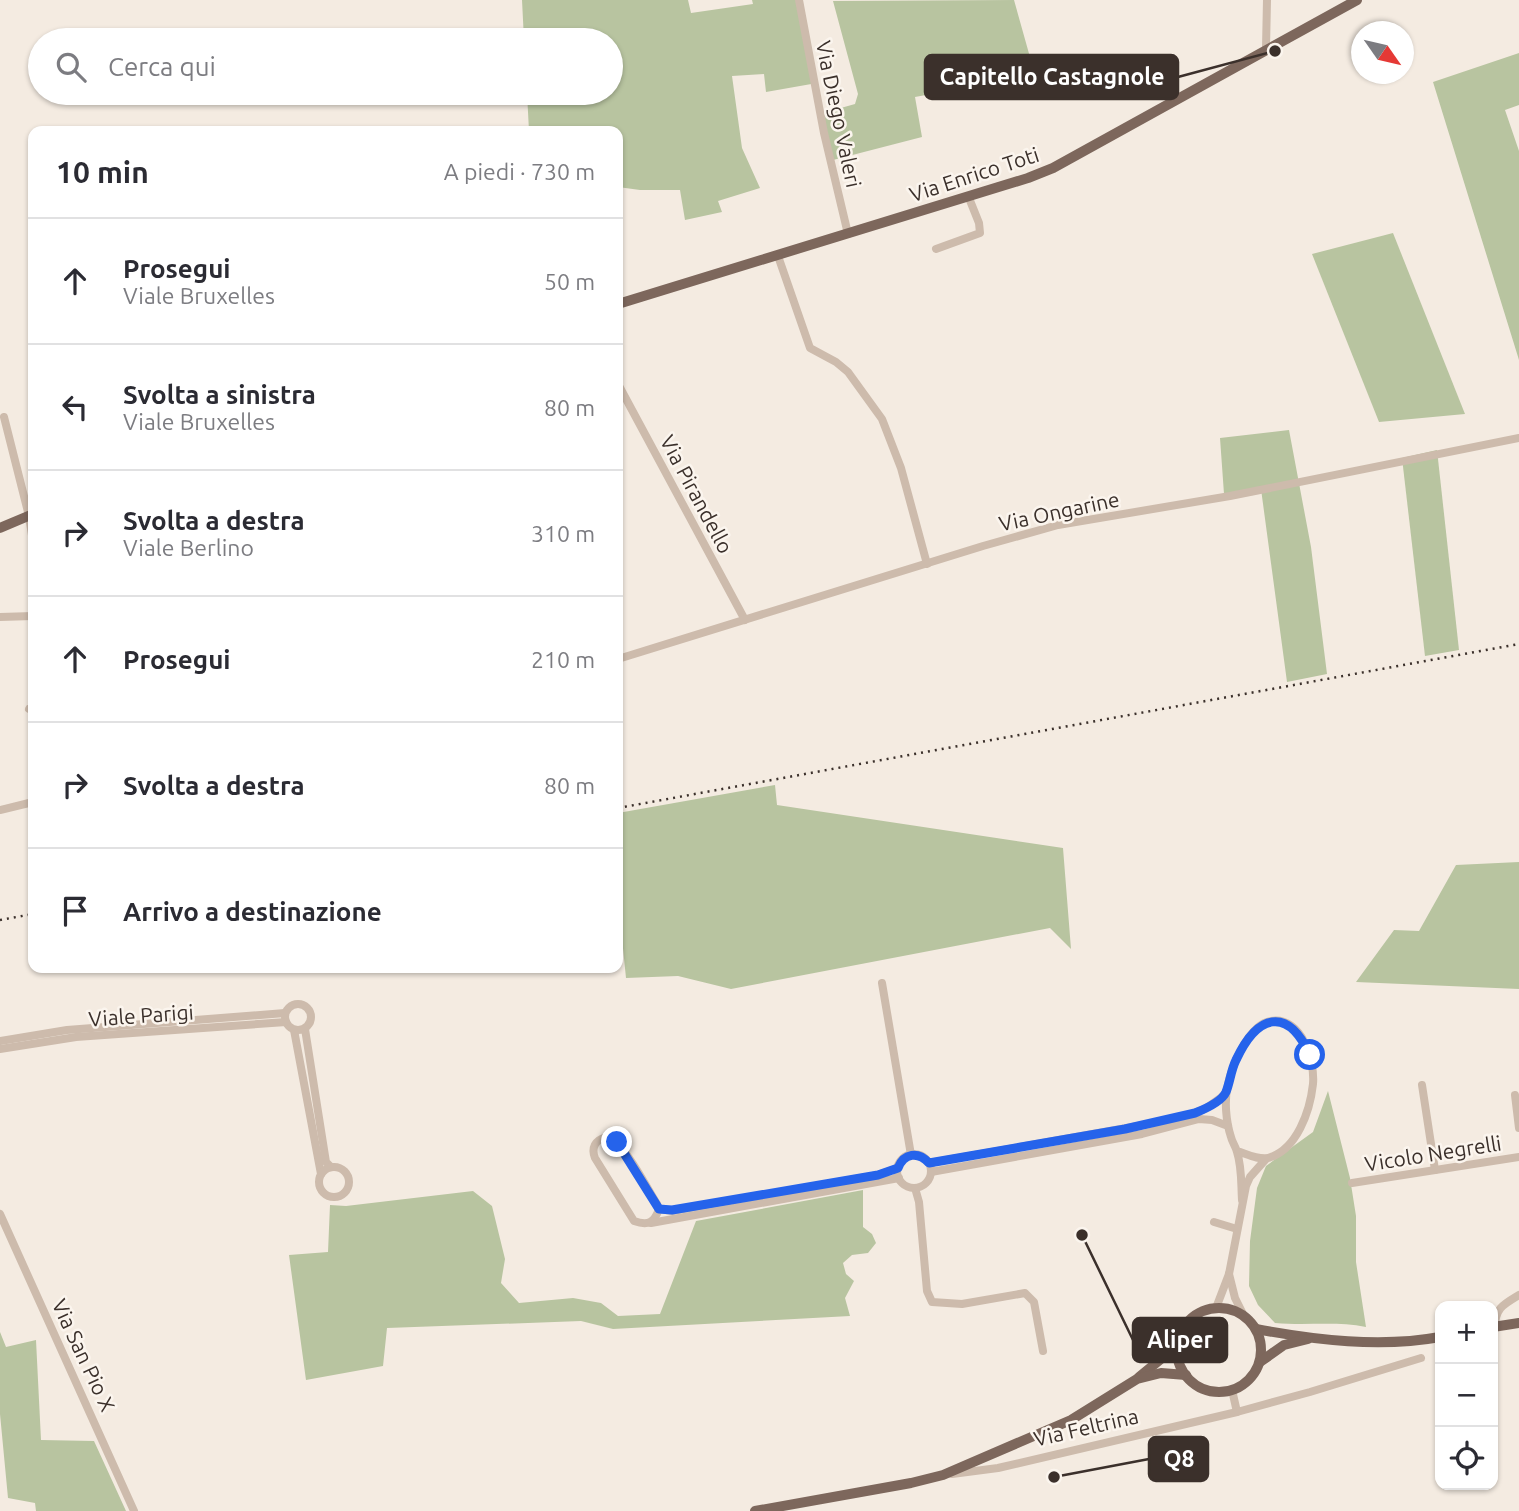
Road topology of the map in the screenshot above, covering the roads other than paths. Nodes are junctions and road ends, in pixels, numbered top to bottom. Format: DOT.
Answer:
graph roads {
  1 [pos="799,0"];
  2 [pos="1267,0"];
  3 [pos="1357,0"];
  4 [pos="1266,48"];
  5 [pos="969,198"];
  6 [pos="848,234"];
  7 [pos="936,249"];
  8 [pos="778,256"];
  9 [pos="623,302"];
  10 [pos="623,393"];
  11 [pos="4,416"];
  12 [pos="1519,438"];
  13 [pos="28,504"];
  14 [pos="28,516"];
  15 [pos="0,528"];
  16 [pos="927,564"];
  17 [pos="28,616"];
  18 [pos="0,617"];
  19 [pos="745,620"];
  20 [pos="623,657"];
  21 [pos="28,803"];
  22 [pos="0,810"];
  23 [pos="882,983"];
  24 [pos="285,1018"];
  25 [pos="304,1029"];
  26 [pos="294,1030"];
  27 [pos="0,1041"];
  28 [pos="0,1049"];
  29 [pos="1422,1085"];
  30 [pos="1226,1094"];
  31 [pos="1515,1095"];
  32 [pos="1228,1126"];
  33 [pos="1519,1128"];
  34 [pos="1237,1151"];
  35 [pos="911,1155"];
  36 [pos="1519,1157"];
  37 [pos="1266,1159"];
  38 [pos="331,1167"];
  39 [pos="898,1168"];
  40 [pos="930,1168"];
  41 [pos="1435,1170"];
  42 [pos="321,1174"];
  43 [pos="899,1178"];
  44 [pos="1352,1183"];
  45 [pos="915,1188"];
  46 [pos="1242,1200"];
  47 [pos="659,1209"];
  48 [pos="0,1214"];
  49 [pos="1214,1222"];
  50 [pos="651,1223"];
  51 [pos="1237,1229"];
  52 [pos="1229,1274"];
  53 [pos="1519,1295"];
  54 [pos="1216,1308"];
  55 [pos="1498,1310"];
  56 [pos="1244,1316"];
  57 [pos="1519,1323"];
  58 [pos="1498,1326"];
  59 [pos="1256,1329"];
  60 [pos="1314,1337"];
  61 [pos="1435,1338"];
  62 [pos="1178,1345"];
  63 [pos="1043,1351"];
  64 [pos="1421,1357"];
  65 [pos="1260,1362"];
  66 [pos="1186,1375"];
  67 [pos="1136,1379"];
  68 [pos="1232,1390"];
  69 [pos="1237,1412"];
  70 [pos="943,1475"];
  71 [pos="134,1511"];
  72 [pos="755,1511"];
  1 -- 6 [label="street, Via Diego Valeri"];
  2 -- 4 [label="street"];
  3 -- 4 [label="main road, Via Enrico Toti"];
  4 -- 5 [label="main road, Via Enrico Toti"];
  5 -- 6 [label="main road, Via Enrico Toti"];
  5 -- 7 [label="street"];
  6 -- 8 [label="main road, Via Enrico Toti"];
  8 -- 9 [label="main road, Via Enrico Toti"];
  8 -- 16 [label="street"];
  10 -- 19 [label="street, Via Pirandello"];
  11 -- 13 [label="street"];
  12 -- 16 [label="street, Via Ongarine"];
  14 -- 15 [label="main road"];
  16 -- 19 [label="street, Via Ongarine"];
  17 -- 18 [label="street"];
  19 -- 20 [label="street, Via Ongarine"];
  21 -- 22 [label="street"];
  23 -- 35 [label="street"];
  24 -- 25 [label="street, Viale Parigi"];
  24 -- 26 [label="street"];
  24 -- 27 [label="street, Viale Parigi"];
  24 -- 28 [label="street, Viale Parigi"];
  25 -- 26 [label="street"];
  25 -- 38 [label="street"];
  26 -- 42 [label="street"];
  29 -- 41 [label="street"];
  30 -- 32 [label="street"];
  30 -- 37 [label="street"];
  30 -- 40 [label="street"];
  31 -- 33 [label="street"];
  32 -- 34 [label="street"];
  32 -- 40 [label="street"];
  34 -- 37 [label="street"];
  34 -- 46 [label="street"];
  35 -- 39 [label="street"];
  35 -- 40 [label="street"];
  36 -- 41 [label="street, Vicolo Negrelli"];
  37 -- 46 [label="street"];
  38 -- 42 [label="street"];
  38 -- 42 [label="street"];
  39 -- 43 [label="street"];
  39 -- 47 [label="street"];
  40 -- 45 [label="street"];
  41 -- 44 [label="street, Vicolo Negrelli"];
  43 -- 45 [label="street"];
  43 -- 50 [label="street"];
  45 -- 63 [label="street"];
  46 -- 51 [label="street"];
  47 -- 50 [label="street"];
  47 -- 50 [label="street"];
  48 -- 71 [label="street, Via San Pio X"];
  49 -- 51 [label="street"];
  51 -- 52 [label="street"];
  52 -- 54 [label="street"];
  52 -- 56 [label="street"];
  53 -- 55 [label="street"];
  54 -- 56 [label="main road"];
  54 -- 62 [label="main road, Via Feltrina"];
  56 -- 59 [label="main road"];
  57 -- 58 [label="main road"];
  59 -- 60 [label="main road"];
  59 -- 65 [label="main road"];
  60 -- 61 [label="main road"];
  60 -- 65 [label="main road"];
  62 -- 66 [label="main road"];
  62 -- 67 [label="main road, Via Feltrina"];
  64 -- 69 [label="street, Via Feltrina"];
  65 -- 68 [label="main road"];
  66 -- 67 [label="main road, Via Feltrina"];
  66 -- 68 [label="main road, Via Feltrina"];
  67 -- 70 [label="main road, Via Feltrina"];
  68 -- 69 [label="street"];
  69 -- 70 [label="street, Via Feltrina"];
  70 -- 72 [label="main road, Via Feltrina"];
}
